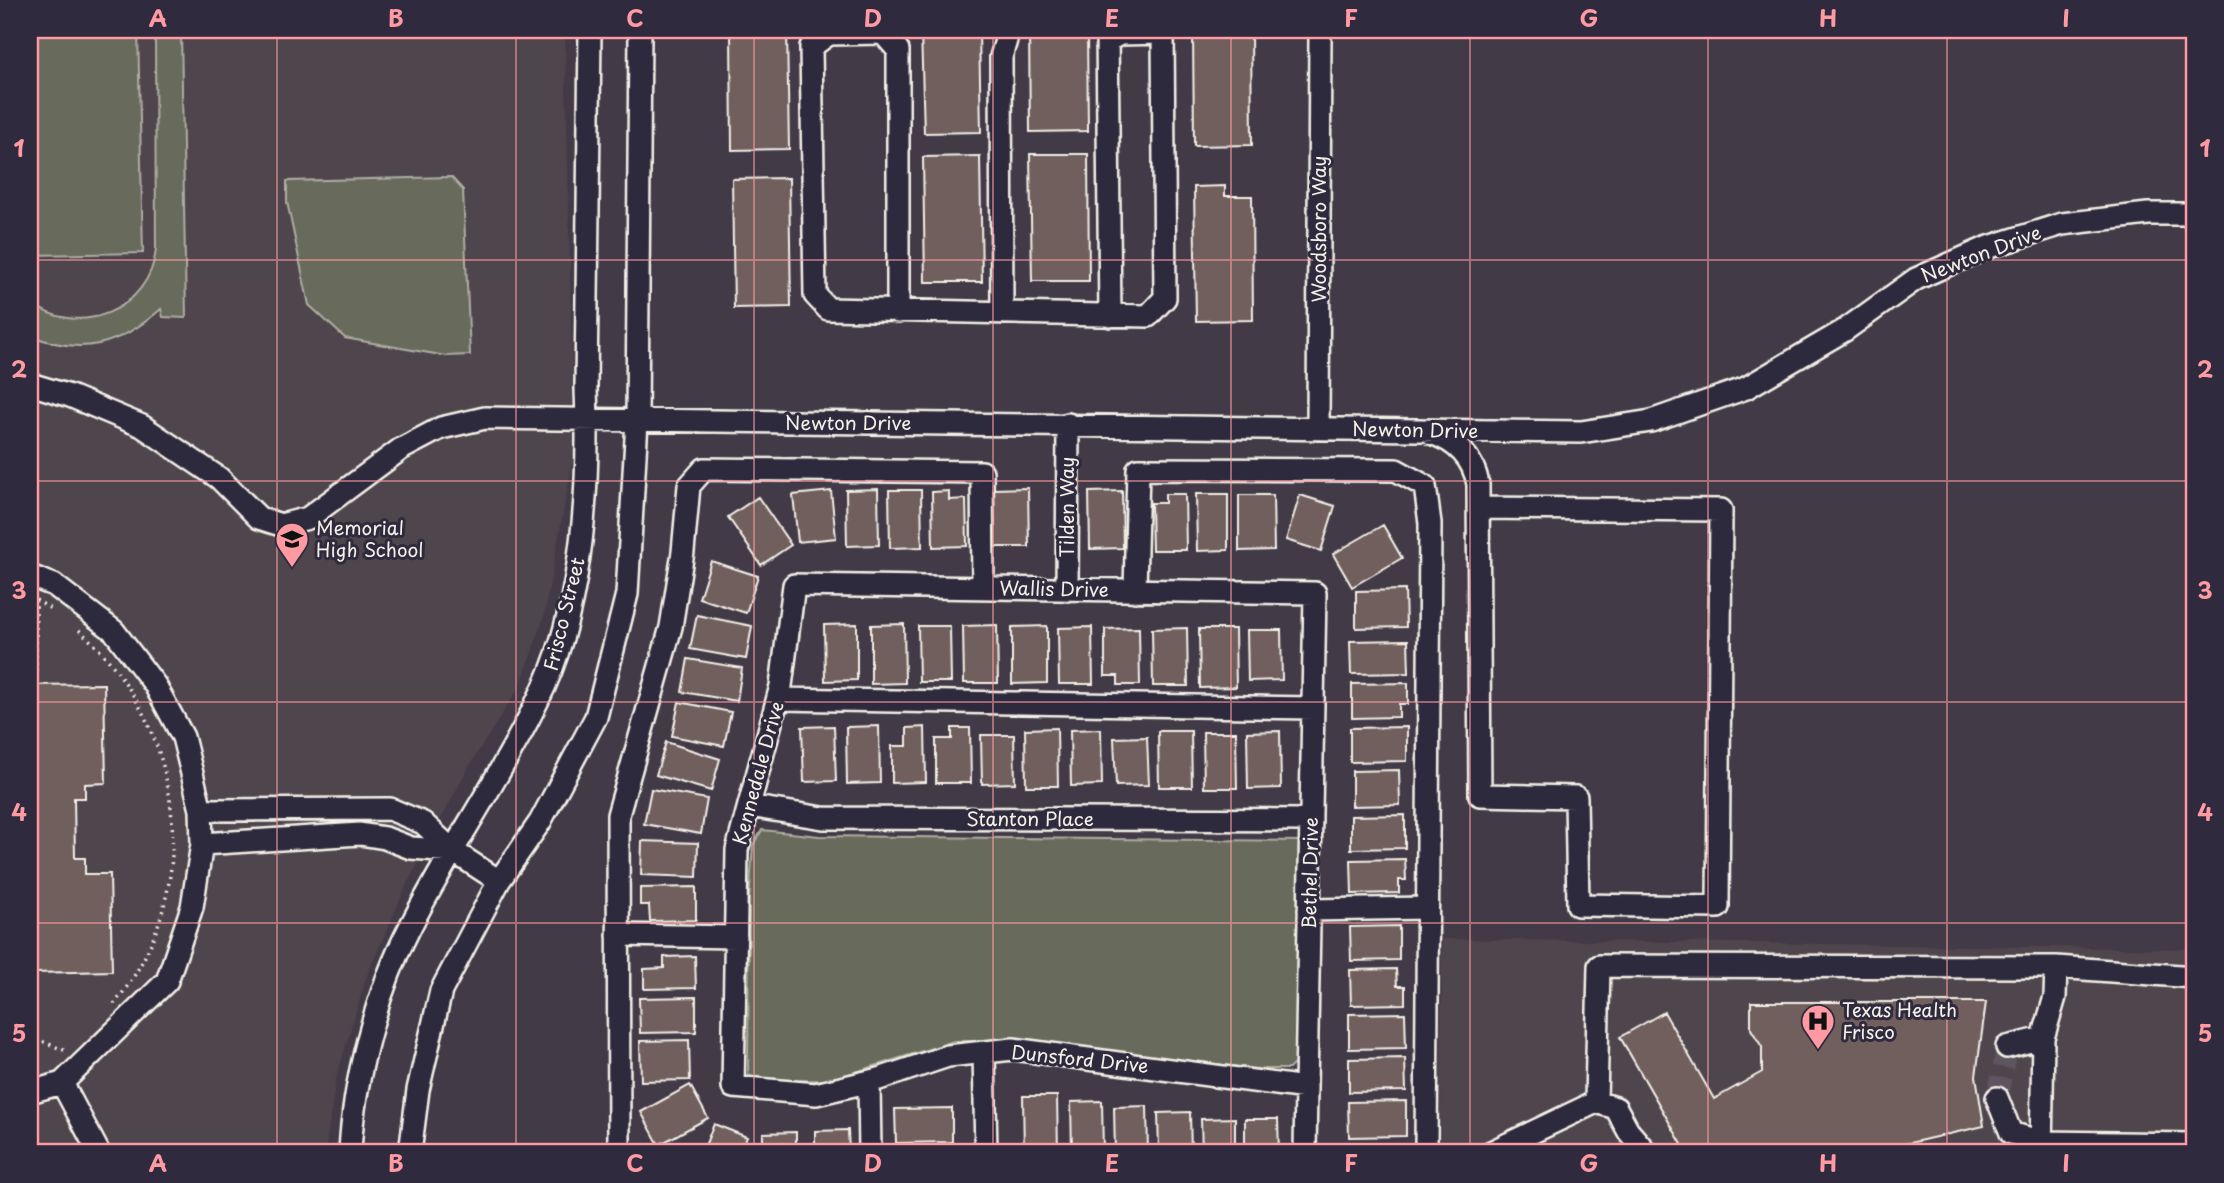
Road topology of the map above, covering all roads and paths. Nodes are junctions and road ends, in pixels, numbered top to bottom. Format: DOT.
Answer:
graph roads {
  1 [pos="590,30"];
  2 [pos="640,30"];
  3 [pos="994,30"];
  4 [pos="1009,30"];
  5 [pos="1320,30"];
  6 [pos="1163,31"];
  7 [pos="857,32"];
  8 [pos="1107,36"];
  9 [pos="1001,57"];
  10 [pos="2194,214"];
  11 [pos="898,312"];
  12 [pos="1002,313"];
  13 [pos="1110,316"];
  14 [pos="30,384"];
  15 [pos="587,419"];
  16 [pos="637,421"];
  17 [pos="1068,424"];
  18 [pos="1318,429"];
  19 [pos="1423,430"];
  20 [pos="1478,508"];
  21 [pos="30,576"];
  22 [pos="794,585"];
  23 [pos="983,587"];
  24 [pos="1067,590"];
  25 [pos="1135,591"];
  26 [pos="1315,593"];
  27 [pos="30,597"];
  28 [pos="36,600"];
  29 [pos="52,610"];
  30 [pos="73,625"];
  31 [pos="36,682"];
  32 [pos="778,699"];
  33 [pos="1313,708"];
  34 [pos="749,806"];
  35 [pos="201,810"];
  36 [pos="1311,820"];
  37 [pos="202,844"];
  38 [pos="453,852"];
  39 [pos="499,881"];
  40 [pos="1427,908"];
  41 [pos="1309,910"];
  42 [pos="618,934"];
  43 [pos="736,937"];
  44 [pos="2056,967"];
  45 [pos="2194,977"];
  46 [pos="112,1006"];
  47 [pos="2043,1038"];
  48 [pos="74,1044"];
  49 [pos="2007,1047"];
  50 [pos="30,1048"];
  51 [pos="984,1052"];
  52 [pos="869,1082"];
  53 [pos="62,1083"];
  54 [pos="733,1087"];
  55 [pos="1306,1088"];
  56 [pos="30,1092"];
  57 [pos="1997,1098"];
  58 [pos="1596,1102"];
  59 [pos="2194,1144"];
  60 [pos="2041,1147"];
  61 [pos="2074,1148"];
  62 [pos="99,1153"];
  63 [pos="350,1153"];
  64 [pos="410,1153"];
  65 [pos="619,1153"];
  66 [pos="870,1153"];
  67 [pos="986,1153"];
  68 [pos="1305,1153"];
  69 [pos="1426,1153"];
  70 [pos="1489,1153"];
  71 [pos="1647,1153"];
  1 -- 15 [label="street, Frisco Street"];
  2 -- 16 [label="street"];
  3 -- 9 [label="street"];
  4 -- 9 [label="street"];
  5 -- 18 [label="street, Woodsboro Way"];
  6 -- 8 [label="street"];
  6 -- 13 [label="street"];
  7 -- 11 [label="street"];
  7 -- 11 [label="street"];
  8 -- 13 [label="street"];
  9 -- 12 [label="street"];
  10 -- 19 [label="street, Newton Drive"];
  11 -- 12 [label="street"];
  12 -- 13 [label="street"];
  14 -- 15 [label="street, Newton Drive"];
  15 -- 16 [label="street, Newton Drive"];
  15 -- 38 [label="street, Frisco Street"];
  16 -- 17 [label="street, Newton Drive"];
  16 -- 39 [label="street"];
  17 -- 18 [label="street, Newton Drive"];
  17 -- 24 [label="street, Tilden Way"];
  18 -- 19 [label="street, Newton Drive"];
  19 -- 20 [label="street"];
  20 -- 20 [label="street"];
  21 -- 35 [label="street"];
  22 -- 23 [label="street, Wallis Drive"];
  22 -- 32 [label="street, Kennedale Drive"];
  23 -- 24 [label="street, Wallis Drive"];
  23 -- 42 [label="street"];
  24 -- 25 [label="street, Wallis Drive"];
  25 -- 26 [label="street, Wallis Drive"];
  25 -- 40 [label="street"];
  26 -- 33 [label="street, Bethel Drive"];
  27 -- 28 [label="path"];
  28 -- 29 [label="path"];
  28 -- 31 [label="path"];
  30 -- 46 [label="path"];
  32 -- 33 [label="street"];
  32 -- 34 [label="street, Kennedale Drive"];
  33 -- 36 [label="street, Bethel Drive"];
  34 -- 36 [label="street, Stanton Place"];
  34 -- 43 [label="street, Kennedale Drive"];
  35 -- 37 [label="street"];
  35 -- 38 [label="street"];
  36 -- 41 [label="street, Bethel Drive"];
  37 -- 38 [label="street"];
  37 -- 53 [label="street"];
  38 -- 39 [label="street"];
  38 -- 63 [label="street, Frisco Street"];
  39 -- 64 [label="street"];
  40 -- 41 [label="street"];
  40 -- 69 [label="street"];
  41 -- 55 [label="street, Bethel Drive"];
  42 -- 43 [label="street"];
  42 -- 65 [label="street"];
  43 -- 54 [label="street, Kennedale Drive"];
  44 -- 45 [label="street"];
  44 -- 47 [label="street"];
  44 -- 58 [label="street"];
  47 -- 49 [label="street"];
  47 -- 60 [label="street"];
  48 -- 50 [label="path"];
  51 -- 52 [label="street, Dunsford Drive"];
  51 -- 55 [label="street, Dunsford Drive"];
  51 -- 67 [label="street"];
  52 -- 54 [label="street, Dunsford Drive"];
  52 -- 66 [label="street"];
  53 -- 56 [label="street"];
  53 -- 62 [label="street"];
  55 -- 68 [label="street, Bethel Drive"];
  57 -- 60 [label="street"];
  58 -- 70 [label="street"];
  58 -- 71 [label="street"];
  59 -- 61 [label="street"];
  60 -- 61 [label="street"];
}
